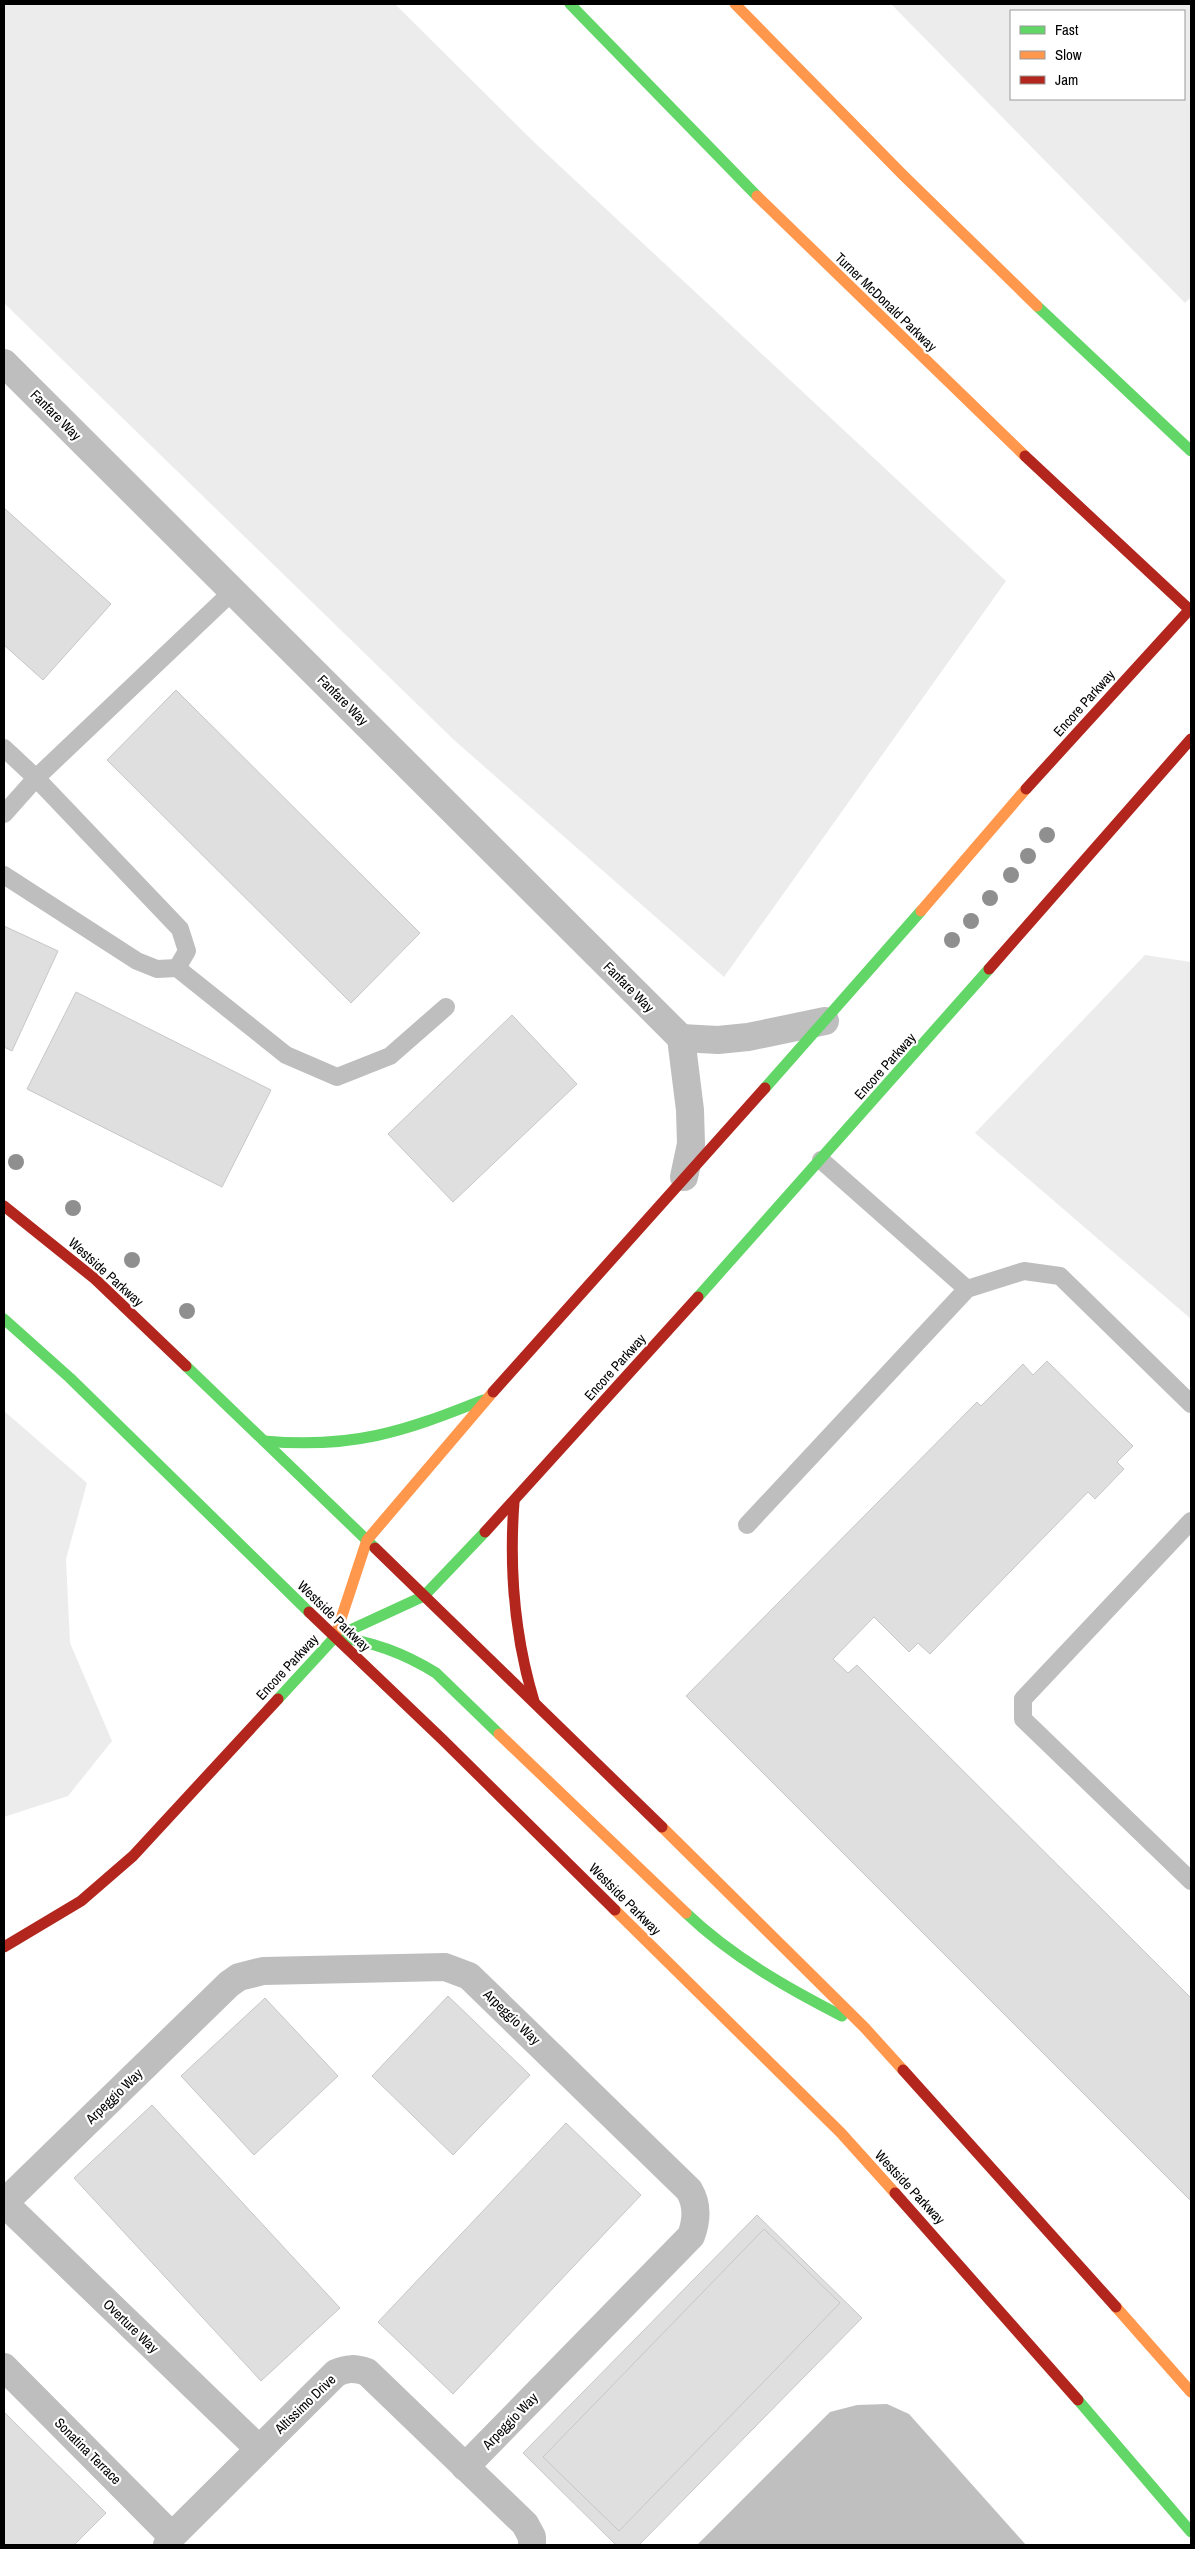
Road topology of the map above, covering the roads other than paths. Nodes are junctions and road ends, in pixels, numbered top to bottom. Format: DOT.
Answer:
graph roads {
  1 [pos="570,4"];
  2 [pos="735,4"];
  3 [pos="4,363"];
  4 [pos="1191,451"];
  5 [pos="234,592"];
  6 [pos="1191,609"];
  7 [pos="1191,739"];
  8 [pos="4,748"];
  9 [pos="36,778"];
  10 [pos="4,814"];
  11 [pos="4,875"];
  12 [pos="177,968"];
  13 [pos="446,1007"];
  14 [pos="825,1021"];
  15 [pos="681,1038"];
  16 [pos="821,1160"];
  17 [pos="684,1177"];
  18 [pos="4,1206"];
  19 [pos="967,1289"];
  20 [pos="4,1319"];
  21 [pos="487,1399"];
  22 [pos="1191,1404"];
  23 [pos="264,1441"];
  24 [pos="514,1502"];
  25 [pos="1191,1521"];
  26 [pos="747,1525"];
  27 [pos="367,1540"];
  28 [pos="424,1596"];
  29 [pos="335,1637"];
  30 [pos="535,1705"];
  31 [pos="1191,1881"];
  32 [pos="4,1947"];
  33 [pos="865,2028"];
  34 [pos="4,2203"];
  35 [pos="4,2367"];
  36 [pos="1191,2392"];
  37 [pos="259,2449"];
  38 [pos="465,2467"];
  39 [pos="1189,2523"];
  40 [pos="170,2541"];
  41 [pos="532,2545"];
  1 -- 6 [label="main road, Turner McDonald Parkway"];
  2 -- 4 [label="main road"];
  3 -- 5 [label="street, Fanfare Way"];
  5 -- 9 [label="lane"];
  5 -- 15 [label="street, Fanfare Way"];
  6 -- 14 [label="main road, Encore Parkway, bridge"];
  7 -- 16 [label="main road, Encore Parkway"];
  8 -- 9 [label="lane"];
  9 -- 10 [label="lane"];
  9 -- 12 [label="lane"];
  11 -- 12 [label="lane"];
  12 -- 13 [label="lane"];
  14 -- 15 [label="street"];
  14 -- 17 [label="main road, Encore Parkway"];
  15 -- 17 [label="street"];
  16 -- 19 [label="lane"];
  16 -- 24 [label="main road, Encore Parkway"];
  17 -- 21 [label="main road, Encore Parkway"];
  18 -- 23 [label="main road, Westside Parkway"];
  19 -- 22 [label="lane"];
  19 -- 26 [label="lane"];
  20 -- 29 [label="main road, Westside Parkway"];
  21 -- 23 [label="main road"];
  21 -- 27 [label="main road, Encore Parkway"];
  23 -- 27 [label="main road, Westside Parkway"];
  24 -- 28 [label="main road, Encore Parkway"];
  24 -- 30 [label="main road"];
  25 -- 31 [label="lane"];
  27 -- 28 [label="main road, Westside Parkway"];
  27 -- 29 [label="main road"];
  28 -- 29 [label="main road, Encore Parkway"];
  28 -- 30 [label="main road, Westside Parkway"];
  29 -- 32 [label="main road, Encore Parkway"];
  29 -- 33 [label="main road"];
  29 -- 39 [label="main road, Westside Parkway"];
  30 -- 33 [label="main road, Westside Parkway"];
  33 -- 36 [label="main road, Westside Parkway"];
  34 -- 37 [label="street, Overture Way"];
  34 -- 38 [label="street, Arpeggio Way"];
  35 -- 40 [label="street, Sonatina Terrace"];
  37 -- 38 [label="street, Altissimo Drive"];
  37 -- 40 [label="street, Altissimo Drive"];
  38 -- 41 [label="street, Altissimo Drive"];
}
